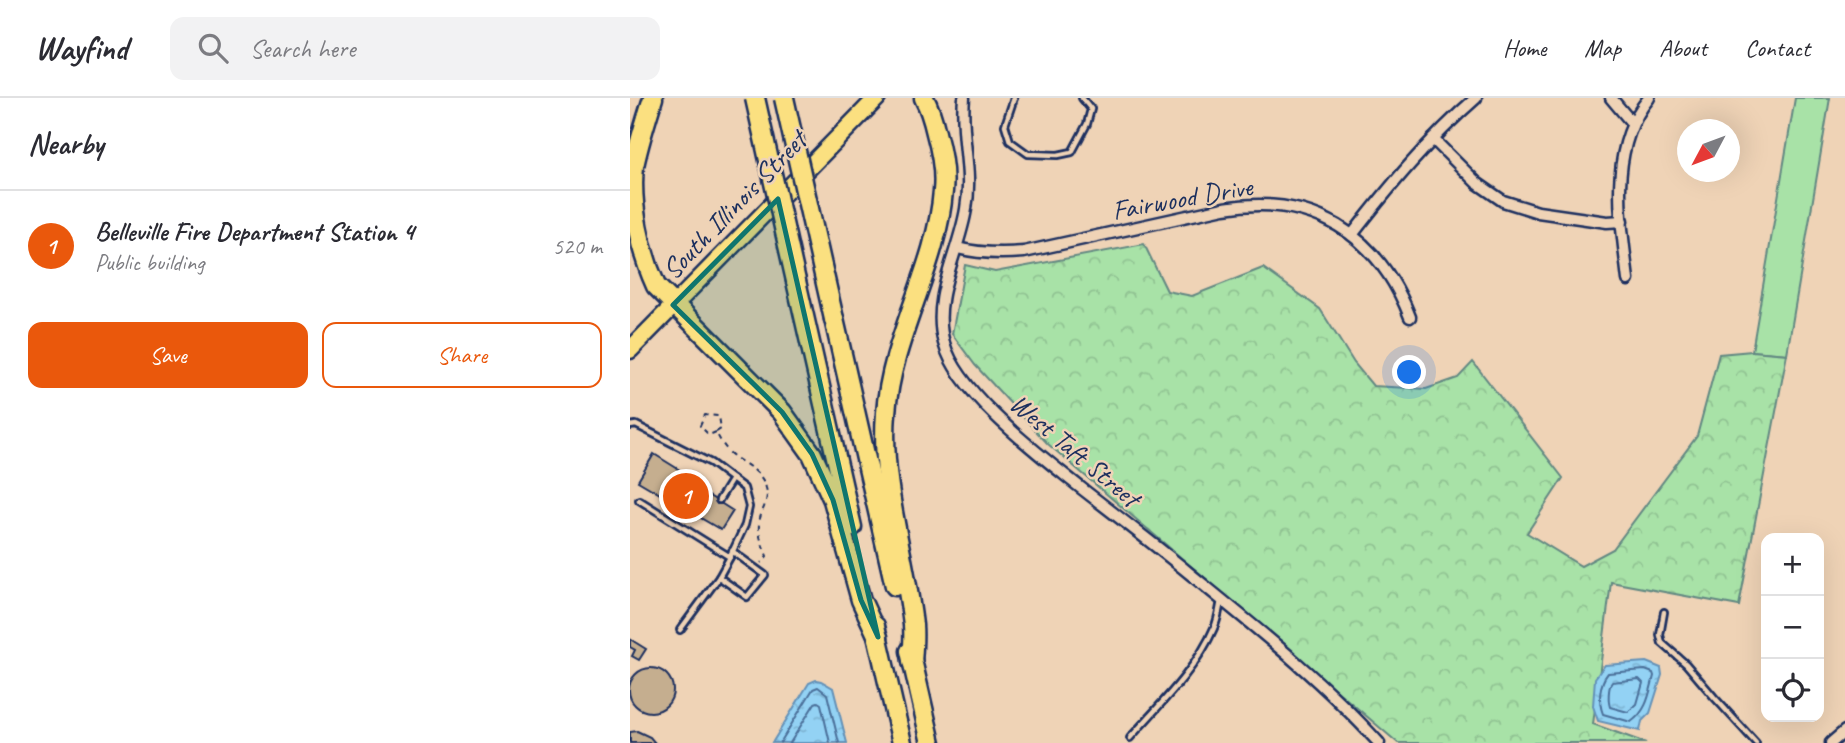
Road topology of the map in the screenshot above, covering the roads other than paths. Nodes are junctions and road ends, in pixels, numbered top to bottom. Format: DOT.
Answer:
graph roads {
  1 [pos="653,98"];
  2 [pos="755,98"];
  3 [pos="784,98"];
  4 [pos="877,98"];
  5 [pos="964,98"];
  6 [pos="1014,98"];
  7 [pos="1082,98"];
  8 [pos="1476,98"];
  9 [pos="1611,98"];
  10 [pos="1649,98"];
  11 [pos="928,102"];
  12 [pos="1632,122"];
  13 [pos="1433,139"];
  14 [pos="1622,221"];
  15 [pos="1352,235"];
  16 [pos="957,248"];
  17 [pos="1628,280"];
  18 [pos="673,305"];
  19 [pos="1410,317"];
  20 [pos="630,350"];
  21 [pos="630,426"];
  22 [pos="732,479"];
  23 [pos="639,500"];
  24 [pos="719,500"];
  25 [pos="731,554"];
  26 [pos="719,577"];
  27 [pos="1222,600"];
  28 [pos="1664,612"];
  29 [pos="680,629"];
  30 [pos="878,637"];
  31 [pos="912,662"];
  32 [pos="1845,731"];
  33 [pos="1130,738"];
  34 [pos="901,743"];
  35 [pos="931,743"];
  36 [pos="1379,743"];
  37 [pos="1756,743"];
  38 [pos="1831,743"];
  1 -- 18 [label="highway"];
  2 -- 30 [label="highway, bridge"];
  3 -- 31 [label="highway, bridge"];
  4 -- 18 [label="main road, South Illinois Street"];
  5 -- 16 [label="street, West Taft Street"];
  6 -- 7 [label="lane"];
  8 -- 13 [label="street"];
  9 -- 12 [label="street"];
  10 -- 12 [label="street"];
  11 -- 31 [label="highway"];
  12 -- 14 [label="street"];
  13 -- 14 [label="street"];
  13 -- 15 [label="street"];
  14 -- 17 [label="street"];
  15 -- 16 [label="street, Fairwood Drive"];
  15 -- 19 [label="street, Fairwood Drive"];
  16 -- 27 [label="street, West Taft Street"];
  18 -- 20 [label="main road, South Illinois Street"];
  18 -- 30 [label="highway"];
  21 -- 22 [label="lane"];
  22 -- 24 [label="lane"];
  22 -- 25 [label="lane"];
  23 -- 25 [label="lane"];
  25 -- 26 [label="lane"];
  25 -- 26 [label="lane"];
  26 -- 29 [label="lane"];
  27 -- 33 [label="lane"];
  27 -- 36 [label="street, West Taft Street"];
  28 -- 37 [label="lane"];
  30 -- 34 [label="highway"];
  31 -- 35 [label="highway"];
  32 -- 38 [label="street"];
}
